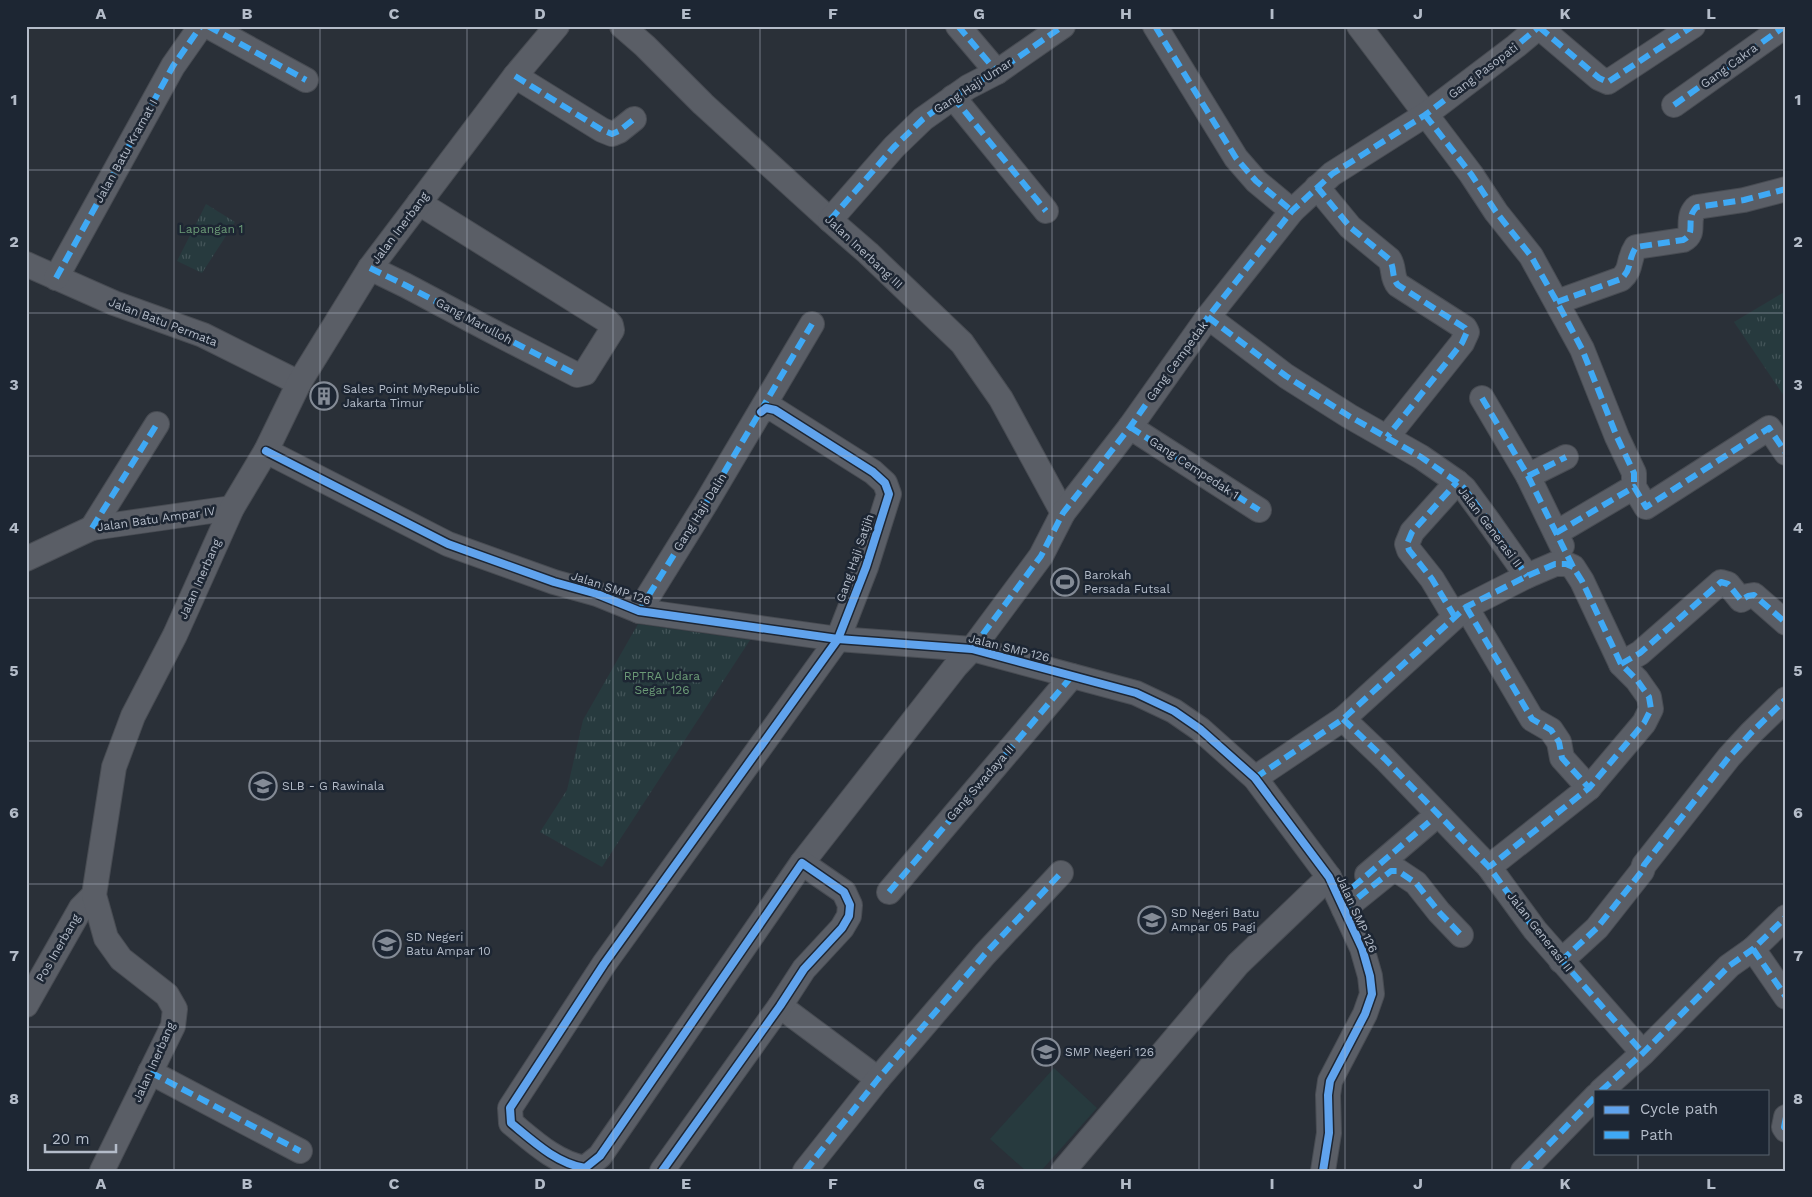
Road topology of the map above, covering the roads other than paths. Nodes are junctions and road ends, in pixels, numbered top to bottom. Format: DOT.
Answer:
graph roads {
  1 [pos="200,26"];
  2 [pos="208,26"];
  3 [pos="557,26"];
  4 [pos="622,26"];
  5 [pos="958,26"];
  6 [pos="1063,26"];
  7 [pos="1155,26"];
  8 [pos="1359,26"];
  9 [pos="1693,26"];
  10 [pos="1785,26"];
  11 [pos="1539,27"];
  12 [pos="997,72"];
  13 [pos="515,76"];
  14 [pos="306,80"];
  15 [pos="953,97"];
  16 [pos="1674,105"];
  17 [pos="1425,115"];
  18 [pos="634,119"];
  19 [pos="1317,187"];
  20 [pos="1786,189"];
  21 [pos="419,203"];
  22 [pos="1046,211"];
  23 [pos="1292,211"];
  24 [pos="830,220"];
  25 [pos="26,264"];
  26 [pos="370,268"];
  27 [pos="56,278"];
  28 [pos="1557,302"];
  29 [pos="1208,317"];
  30 [pos="812,324"];
  31 [pos="298,383"];
  32 [pos="1482,398"];
  33 [pos="761,412"];
  34 [pos="157,424"];
  35 [pos="1130,427"];
  36 [pos="1387,438"];
  37 [pos="266,451"];
  38 [pos="1786,453"];
  39 [pos="1566,457"];
  40 [pos="1528,476"];
  41 [pos="1457,482"];
  42 [pos="1634,487"];
  43 [pos="232,508"];
  44 [pos="1259,510"];
  45 [pos="1063,513"];
  46 [pos="92,528"];
  47 [pos="1556,532"];
  48 [pos="26,559"];
  49 [pos="1573,567"];
  50 [pos="1527,576"];
  51 [pos="639,611"];
  52 [pos="1461,612"];
  53 [pos="1785,622"];
  54 [pos="838,639"];
  55 [pos="972,649"];
  56 [pos="1621,664"];
  57 [pos="1072,676"];
  58 [pos="1786,699"];
  59 [pos="1343,719"];
  60 [pos="1255,778"];
  61 [pos="1589,788"];
  62 [pos="1429,822"];
  63 [pos="802,863"];
  64 [pos="1489,867"];
  65 [pos="1061,873"];
  66 [pos="1329,877"];
  67 [pos="889,892"];
  68 [pos="94,895"];
  69 [pos="1341,904"];
  70 [pos="1786,917"];
  71 [pos="1461,935"];
  72 [pos="1753,949"];
  73 [pos="1561,961"];
  74 [pos="1786,997"];
  75 [pos="26,1005"];
  76 [pos="780,1006"];
  77 [pos="1643,1053"];
  78 [pos="150,1072"];
  79 [pos="878,1079"];
  80 [pos="1602,1090"];
  81 [pos="1589,1103"];
  82 [pos="1786,1117"];
  83 [pos="1786,1130"];
  84 [pos="300,1150"];
  85 [pos="102,1171"];
  86 [pos="662,1171"];
  87 [pos="805,1171"];
  88 [pos="1063,1171"];
  89 [pos="1323,1171"];
  90 [pos="1523,1171"];
  1 -- 27 [label="street, Jalan Batu Kramat I"];
  2 -- 14 [label="street"];
  3 -- 13 [label="street, Jalan Inerbang"];
  4 -- 24 [label="street, Jalan Inerbang III"];
  5 -- 12 [label="street"];
  6 -- 12 [label="street, Gang Haji Umar"];
  7 -- 23 [label="street"];
  8 -- 17 [label="street"];
  9 -- 11 [label="street"];
  10 -- 16 [label="street, Gang Cakra"];
  11 -- 17 [label="street, Gang Pasopati"];
  12 -- 15 [label="street, Gang Haji Umar"];
  13 -- 18 [label="street"];
  13 -- 21 [label="street, Jalan Inerbang"];
  15 -- 22 [label="street"];
  15 -- 24 [label="street, Gang Haji Umar"];
  17 -- 19 [label="street, Gang Cempedak"];
  17 -- 28 [label="street"];
  19 -- 23 [label="street, Gang Cempedak"];
  19 -- 36 [label="street"];
  20 -- 28 [label="street"];
  21 -- 26 [label="street, Jalan Inerbang"];
  21 -- 26 [label="street, Gang Marulloh"];
  23 -- 29 [label="street, Gang Cempedak"];
  24 -- 45 [label="street, Jalan Inerbang III"];
  25 -- 27 [label="street, Jalan Batu Permata"];
  26 -- 31 [label="street, Jalan Inerbang"];
  27 -- 31 [label="street, Jalan Batu Permata"];
  28 -- 42 [label="street"];
  29 -- 35 [label="street, Gang Cempedak"];
  29 -- 36 [label="street, Jalan Generasi II"];
  30 -- 33 [label="street, Gang Haji Dalin"];
  31 -- 37 [label="street, Jalan Inerbang"];
  32 -- 40 [label="street"];
  33 -- 51 [label="street, Gang Haji Dalin"];
  33 -- 54 [label="street, Gang Haji Satjih"];
  34 -- 46 [label="street"];
  35 -- 44 [label="street, Gang Cempedak 1"];
  35 -- 45 [label="street, Gang Cempedak"];
  36 -- 41 [label="street, Jalan Generasi II"];
  37 -- 43 [label="street, Jalan Inerbang"];
  37 -- 51 [label="street, Jalan SMP 126"];
  38 -- 42 [label="street"];
  39 -- 40 [label="street"];
  40 -- 47 [label="street"];
  41 -- 50 [label="street, Jalan Generasi II"];
  41 -- 52 [label="street"];
  42 -- 47 [label="street"];
  43 -- 46 [label="street, Jalan Batu Ampar IV"];
  43 -- 68 [label="street, Jalan Inerbang"];
  45 -- 55 [label="street, Gang Cempedak"];
  46 -- 48 [label="street, Jalan Batu Ampar IV"];
  47 -- 49 [label="street"];
  49 -- 50 [label="street, Jalan Generasi II"];
  49 -- 56 [label="street"];
  50 -- 52 [label="street"];
  51 -- 54 [label="street, Jalan SMP 126"];
  52 -- 59 [label="street"];
  52 -- 61 [label="street"];
  53 -- 56 [label="street"];
  54 -- 55 [label="street, Jalan SMP 126"];
  54 -- 63 [label="street, Gang Haji Satjih"];
  55 -- 57 [label="street, Jalan SMP 126"];
  55 -- 63 [label="street, Gang Cempedak"];
  56 -- 61 [label="street"];
  57 -- 60 [label="street, Jalan SMP 126"];
  57 -- 67 [label="street, Gang Swadaya II"];
  58 -- 73 [label="street"];
  59 -- 60 [label="street"];
  59 -- 64 [label="street, Jalan Generasi II"];
  60 -- 66 [label="street, Jalan SMP 126"];
  61 -- 64 [label="street"];
  62 -- 69 [label="street"];
  63 -- 76 [label="street"];
  64 -- 73 [label="street, Jalan Generasi II"];
  65 -- 79 [label="street"];
  66 -- 69 [label="street, Jalan SMP 126"];
  66 -- 88 [label="street"];
  68 -- 75 [label="street, Pos Inerbang"];
  68 -- 78 [label="street, Jalan Inerbang"];
  69 -- 71 [label="street"];
  69 -- 89 [label="street, Jalan SMP 126"];
  70 -- 72 [label="street"];
  72 -- 74 [label="street"];
  72 -- 77 [label="street"];
  73 -- 77 [label="street, Jalan Generasi II"];
  76 -- 79 [label="street"];
  76 -- 86 [label="street"];
  77 -- 80 [label="street"];
  78 -- 84 [label="street"];
  78 -- 85 [label="street, Jalan Inerbang"];
  79 -- 87 [label="street"];
  81 -- 90 [label="street"];
  82 -- 83 [label="street"];
}
